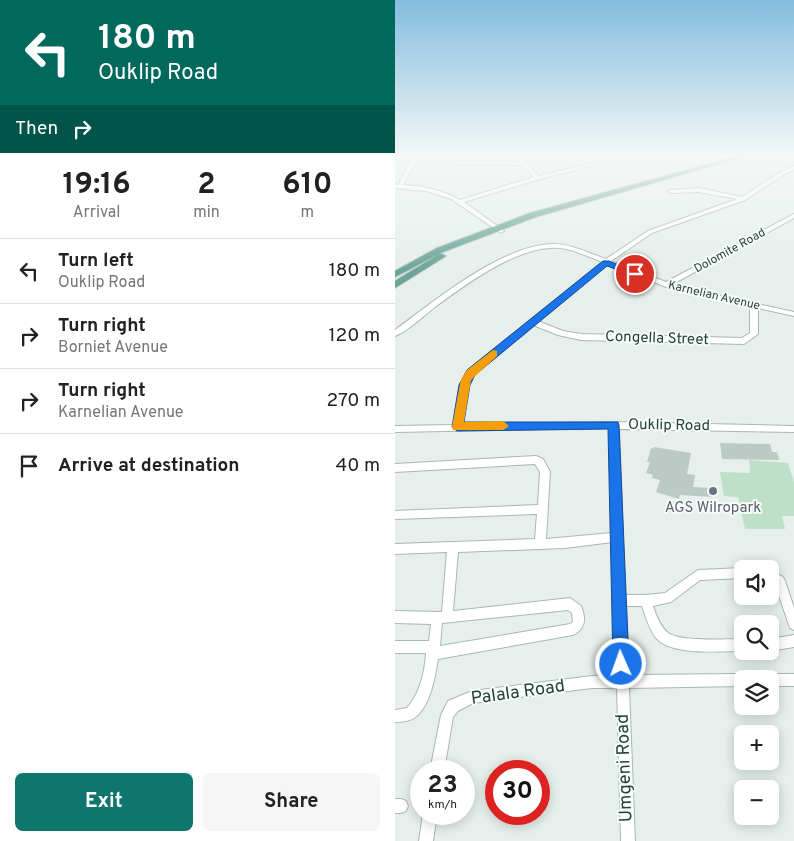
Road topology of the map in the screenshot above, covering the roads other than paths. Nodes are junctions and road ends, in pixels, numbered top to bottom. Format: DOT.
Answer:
graph roads {
  1 [pos="444,194"];
  2 [pos="484,194"];
  3 [pos="606,194"];
  4 [pos="720,194"];
  5 [pos="750,194"];
  6 [pos="743,199"];
  7 [pos="462,201"];
  8 [pos="794,216"];
  9 [pos="499,229"];
  10 [pos="606,262"];
  11 [pos="395,274"];
  12 [pos="395,285"];
  13 [pos="666,285"];
  14 [pos="754,305"];
  15 [pos="794,314"];
  16 [pos="532,322"];
  17 [pos="395,334"];
  18 [pos="613,425"];
  19 [pos="457,427"];
  20 [pos="395,429"];
  21 [pos="794,429"];
  22 [pos="395,468"];
  23 [pos="542,509"];
  24 [pos="395,515"];
  25 [pos="617,537"];
  26 [pos="540,544"];
  27 [pos="453,548"];
  28 [pos="395,549"];
  29 [pos="734,573"];
  30 [pos="779,581"];
  31 [pos="619,600"];
  32 [pos="646,601"];
  33 [pos="395,617"];
  34 [pos="442,617"];
  35 [pos="794,624"];
  36 [pos="794,640"];
  37 [pos="779,644"];
  38 [pos="734,645"];
  39 [pos="395,647"];
  40 [pos="433,651"];
  41 [pos="621,680"];
  42 [pos="734,680"];
  43 [pos="779,680"];
  44 [pos="794,680"];
  45 [pos="395,716"];
  46 [pos="439,760"];
  47 [pos="428,825"];
  48 [pos="426,841"];
  49 [pos="628,841"];
  1 -- 7 [label="street"];
  2 -- 7 [label="street"];
  3 -- 9 [label="main road"];
  4 -- 6 [label="street"];
  5 -- 6 [label="street"];
  6 -- 10 [label="street"];
  7 -- 9 [label="street"];
  8 -- 13 [label="street, Dolomite Road"];
  9 -- 11 [label="main road"];
  9 -- 12 [label="main road"];
  10 -- 13 [label="street, Karnelian Avenue"];
  10 -- 16 [label="street"];
  10 -- 17 [label="street, Karnelian Avenue"];
  13 -- 14 [label="street, Karnelian Avenue"];
  14 -- 15 [label="street, Karnelian Avenue"];
  14 -- 16 [label="street, Congella Street"];
  16 -- 19 [label="street"];
  18 -- 19 [label="street, Ouklip Road"];
  18 -- 21 [label="street, Ouklip Road"];
  18 -- 25 [label="street, Umgeni Road"];
  19 -- 20 [label="street, Ouklip Road"];
  22 -- 23 [label="street"];
  23 -- 24 [label="street"];
  23 -- 26 [label="street"];
  25 -- 26 [label="street"];
  25 -- 31 [label="street, Umgeni Road"];
  26 -- 27 [label="street"];
  27 -- 28 [label="street"];
  27 -- 34 [label="street"];
  29 -- 32 [label="street"];
  30 -- 35 [label="street"];
  31 -- 32 [label="street"];
  31 -- 41 [label="street, Umgeni Road"];
  32 -- 38 [label="street"];
  33 -- 34 [label="street"];
  34 -- 40 [label="street"];
  34 -- 40 [label="street"];
  36 -- 37 [label="street"];
  39 -- 40 [label="street"];
  40 -- 45 [label="street"];
  41 -- 42 [label="street"];
  41 -- 46 [label="street, Palala Road"];
  41 -- 49 [label="street, Umgeni Road"];
  43 -- 44 [label="street"];
  47 -- 48 [label="street"];
}
